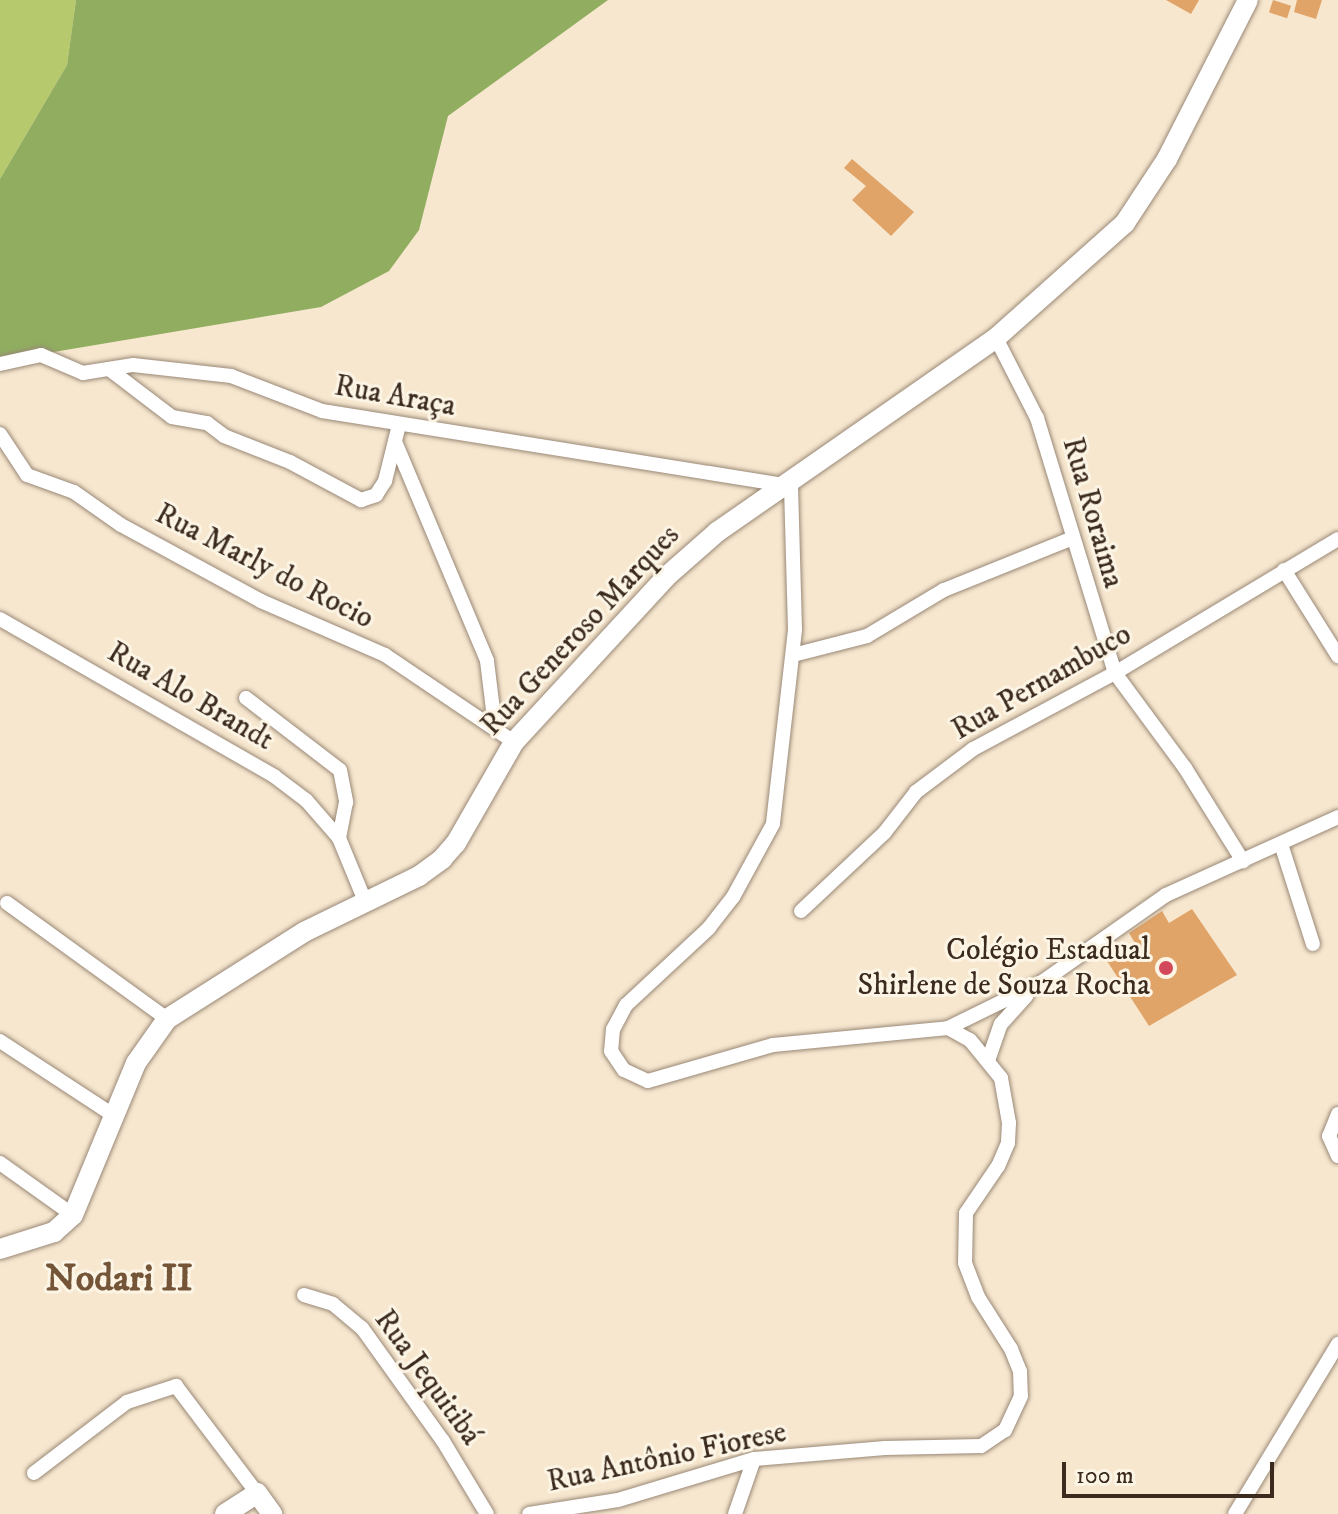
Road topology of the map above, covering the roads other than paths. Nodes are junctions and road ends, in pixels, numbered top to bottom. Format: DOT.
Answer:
graph roads {
  1 [pos="1248,0"];
  2 [pos="996,338"];
  3 [pos="0,364"];
  4 [pos="109,369"];
  5 [pos="399,425"];
  6 [pos="0,434"];
  7 [pos="396,444"];
  8 [pos="791,486"];
  9 [pos="1070,539"];
  10 [pos="1338,539"];
  11 [pos="1284,570"];
  12 [pos="0,619"];
  13 [pos="793,655"];
  14 [pos="1338,656"];
  15 [pos="1115,673"];
  16 [pos="246,698"];
  17 [pos="495,726"];
  18 [pos="514,742"];
  19 [pos="1338,817"];
  20 [pos="339,838"];
  21 [pos="1281,844"];
  22 [pos="1243,861"];
  23 [pos="365,901"];
  24 [pos="7,903"];
  25 [pos="801,911"];
  26 [pos="1313,944"];
  27 [pos="1042,982"];
  28 [pos="167,1019"];
  29 [pos="948,1028"];
  30 [pos="0,1041"];
  31 [pos="989,1058"];
  32 [pos="1338,1114"];
  33 [pos="116,1117"];
  34 [pos="1338,1156"];
  35 [pos="0,1163"];
  36 [pos="73,1215"];
  37 [pos="0,1249"];
  38 [pos="304,1295"];
  39 [pos="1338,1344"];
  40 [pos="754,1459"];
  41 [pos="34,1473"];
  42 [pos="257,1493"];
  43 [pos="225,1514"];
  44 [pos="272,1514"];
  45 [pos="487,1514"];
  46 [pos="529,1514"];
  47 [pos="735,1514"];
  48 [pos="1235,1514"];
  1 -- 2 [label="street, Rua Generoso Marques"];
  2 -- 8 [label="street, Rua Generoso Marques"];
  2 -- 9 [label="street, Rua Roraima"];
  3 -- 4 [label="street, Rua Araça"];
  4 -- 5 [label="street, Rua Araça"];
  4 -- 7 [label="street"];
  5 -- 7 [label="street"];
  5 -- 8 [label="street, Rua Araça"];
  6 -- 17 [label="street, Rua Marly do Rocio"];
  7 -- 17 [label="street"];
  8 -- 13 [label="street"];
  8 -- 18 [label="street, Rua Generoso Marques"];
  9 -- 13 [label="street"];
  9 -- 15 [label="street, Rua Roraima"];
  10 -- 11 [label="street, Rua Pernambuco"];
  11 -- 14 [label="street"];
  11 -- 15 [label="street, Rua Pernambuco"];
  12 -- 20 [label="street, Rua Alo Brandt"];
  13 -- 29 [label="street"];
  15 -- 22 [label="street, Rua Roraima"];
  15 -- 25 [label="street, Rua Pernambuco"];
  16 -- 20 [label="street, Rua Alo Brandt"];
  17 -- 18 [label="street, Rua Marly do Rocio"];
  18 -- 23 [label="street, Rua Generoso Marques"];
  19 -- 21 [label="street"];
  20 -- 23 [label="street, Rua Alo Brandt"];
  21 -- 22 [label="street"];
  21 -- 26 [label="street"];
  22 -- 27 [label="street"];
  23 -- 28 [label="street, Rua Generoso Marques"];
  24 -- 28 [label="street"];
  27 -- 29 [label="street"];
  27 -- 31 [label="street"];
  28 -- 33 [label="street, Rua Generoso Marques"];
  29 -- 31 [label="street"];
  30 -- 33 [label="street"];
  31 -- 40 [label="street, Rua Antônio Fiorese"];
  32 -- 34 [label="street"];
  33 -- 36 [label="street, Rua Generoso Marques"];
  35 -- 36 [label="street"];
  36 -- 37 [label="street"];
  38 -- 45 [label="street, Rua Jequitibá"];
  39 -- 48 [label="street"];
  40 -- 46 [label="street, Rua Antônio Fiorese"];
  40 -- 47 [label="street"];
  41 -- 42 [label="street"];
  42 -- 43 [label="street"];
  42 -- 44 [label="street"];
}
